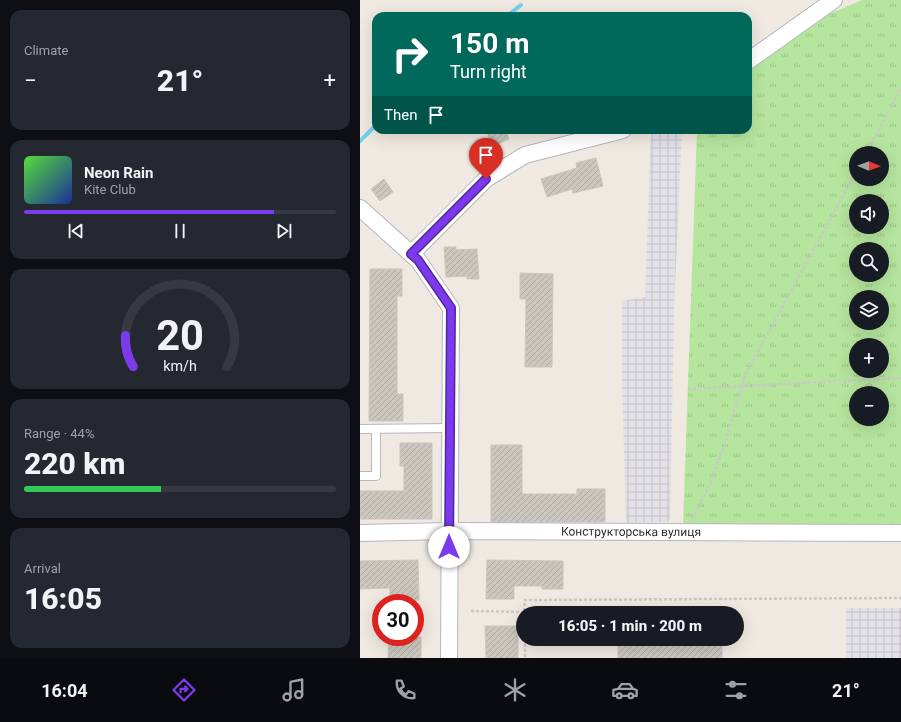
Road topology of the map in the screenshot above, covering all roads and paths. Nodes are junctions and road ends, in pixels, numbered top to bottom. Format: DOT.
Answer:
graph roads {
  1 [pos="834,0"];
  2 [pos="752,58"];
  3 [pos="901,89"];
  4 [pos="608,134"];
  5 [pos="870,146"];
  6 [pos="849,185"];
  7 [pos="360,208"];
  8 [pos="411,254"];
  9 [pos="901,378"];
  10 [pos="742,386"];
  11 [pos="688,389"];
  12 [pos="450,428"];
  13 [pos="360,429"];
  14 [pos="376,429"];
  15 [pos="360,476"];
  16 [pos="449,531"];
  17 [pos="360,532"];
  18 [pos="684,532"];
  19 [pos="901,533"];
  20 [pos="901,598"];
  21 [pos="524,606"];
  22 [pos="472,611"];
  23 [pos="516,612"];
  24 [pos="525,646"];
  25 [pos="449,658"];
  26 [pos="525,658"];
  1 -- 2 [label="street"];
  3 -- 5 [label="path"];
  4 -- 8 [label="street"];
  6 -- 10 [label="path"];
  7 -- 8 [label="street"];
  8 -- 12 [label="street"];
  9 -- 10 [label="path"];
  10 -- 11 [label="path"];
  10 -- 18 [label="path"];
  12 -- 14 [label="lane"];
  12 -- 16 [label="street"];
  13 -- 14 [label="lane"];
  14 -- 15 [label="lane"];
  16 -- 17 [label="street, Конструкторська вулиця"];
  16 -- 18 [label="street, Конструкторська вулиця"];
  16 -- 25 [label="street"];
  18 -- 19 [label="street, Конструкторська вулиця"];
  20 -- 21 [label="path"];
  22 -- 23 [label="path"];
  24 -- 26 [label="path"];
}
